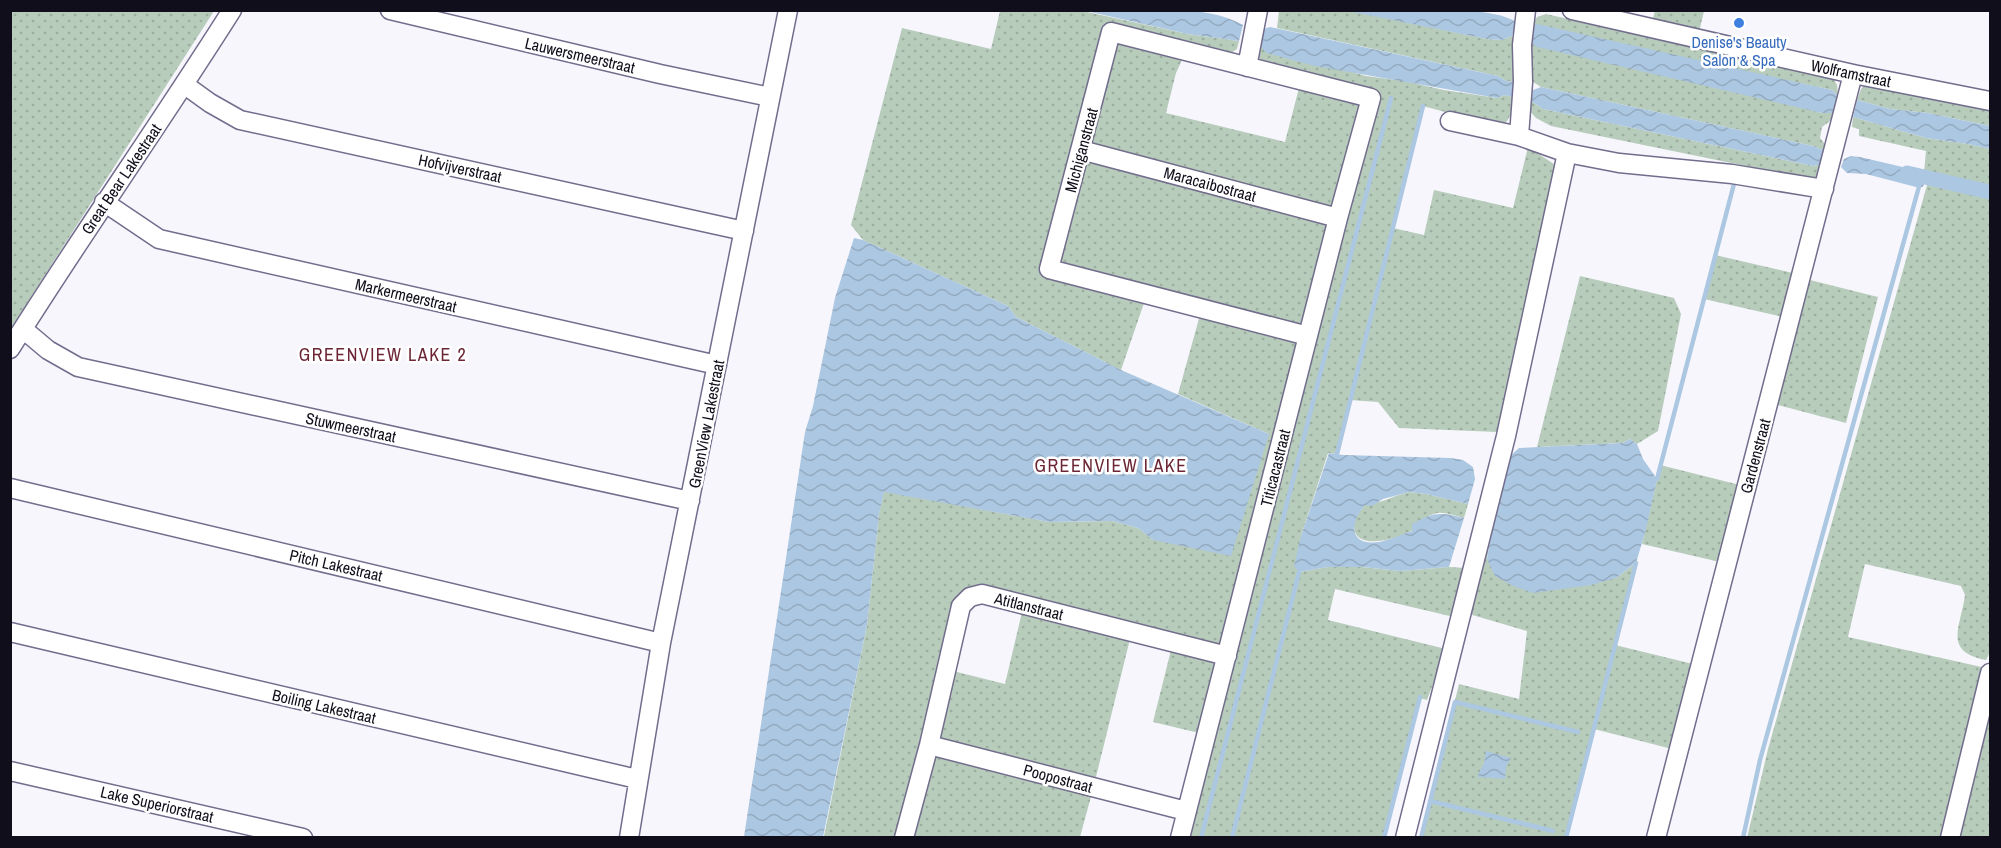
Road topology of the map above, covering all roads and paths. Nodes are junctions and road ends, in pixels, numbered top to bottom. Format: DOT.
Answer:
graph roads {
  1 [pos="232,10"];
  2 [pos="390,10"];
  3 [pos="788,10"];
  4 [pos="1572,10"];
  5 [pos="1525,14"];
  6 [pos="1257,18"];
  7 [pos="1248,60"];
  8 [pos="1853,74"];
  9 [pos="185,85"];
  10 [pos="771,97"];
  11 [pos="1371,98"];
  12 [pos="1990,101"];
  13 [pos="1450,121"];
  14 [pos="1519,136"];
  15 [pos="1081,150"];
  16 [pos="1567,153"];
  17 [pos="1826,183"];
  18 [pos="104,202"];
  19 [pos="1338,218"];
  20 [pos="744,231"];
  21 [pos="23,329"];
  22 [pos="1308,336"];
  23 [pos="10,349"];
  24 [pos="717,365"];
  25 [pos="10,488"];
  26 [pos="690,501"];
  27 [pos="10,632"];
  28 [pos="661,643"];
  29 [pos="1227,656"];
  30 [pos="1990,673"];
  31 [pos="929,745"];
  32 [pos="10,771"];
  33 [pos="637,779"];
  34 [pos="1186,811"];
  35 [pos="303,837"];
  36 [pos="629,837"];
  37 [pos="904,837"];
  38 [pos="1180,837"];
  39 [pos="1405,837"];
  40 [pos="1656,837"];
  41 [pos="1950,837"];
  1 -- 9 [label="street, Great Bear Lakestraat"];
  2 -- 10 [label="street, Lauwersmeerstraat"];
  3 -- 10 [label="street, GreenView Lakestraat"];
  4 -- 8 [label="street, Wolframstraat"];
  5 -- 14 [label="street"];
  6 -- 7 [label="street"];
  7 -- 11 [label="street, Michiganstraat"];
  7 -- 15 [label="street, Michiganstraat"];
  8 -- 12 [label="street, Wolframstraat"];
  8 -- 17 [label="street, Gardenstraat"];
  9 -- 18 [label="street, Great Bear Lakestraat"];
  9 -- 20 [label="street, Hofvijverstraat"];
  10 -- 20 [label="street, GreenView Lakestraat"];
  11 -- 19 [label="street, Titicacastraat"];
  13 -- 14 [label="street"];
  14 -- 16 [label="street"];
  15 -- 19 [label="street, Maracaibostraat"];
  15 -- 22 [label="street, Michiganstraat"];
  16 -- 17 [label="street"];
  16 -- 39 [label="street"];
  17 -- 40 [label="street, Gardenstraat"];
  18 -- 21 [label="street, Great Bear Lakestraat"];
  18 -- 24 [label="street, Markermeerstraat"];
  19 -- 22 [label="street, Titicacastraat"];
  20 -- 24 [label="street, GreenView Lakestraat"];
  21 -- 23 [label="street, Great Bear Lakestraat"];
  21 -- 26 [label="street, Stuwmeerstraat"];
  22 -- 29 [label="street, Titicacastraat"];
  24 -- 26 [label="street, GreenView Lakestraat"];
  25 -- 28 [label="street, Pitch Lakestraat"];
  26 -- 28 [label="street, GreenView Lakestraat"];
  27 -- 33 [label="street, Boiling Lakestraat"];
  28 -- 33 [label="street, GreenView Lakestraat"];
  29 -- 31 [label="street, Atitlanstraat"];
  29 -- 34 [label="street, Titicacastraat"];
  30 -- 41 [label="street"];
  31 -- 34 [label="street, Poopostraat"];
  31 -- 37 [label="street, Atitlanstraat"];
  32 -- 35 [label="street, Lake Superiorstraat"];
  33 -- 36 [label="street, GreenView Lakestraat"];
  34 -- 38 [label="street, Titicacastraat"];
}
